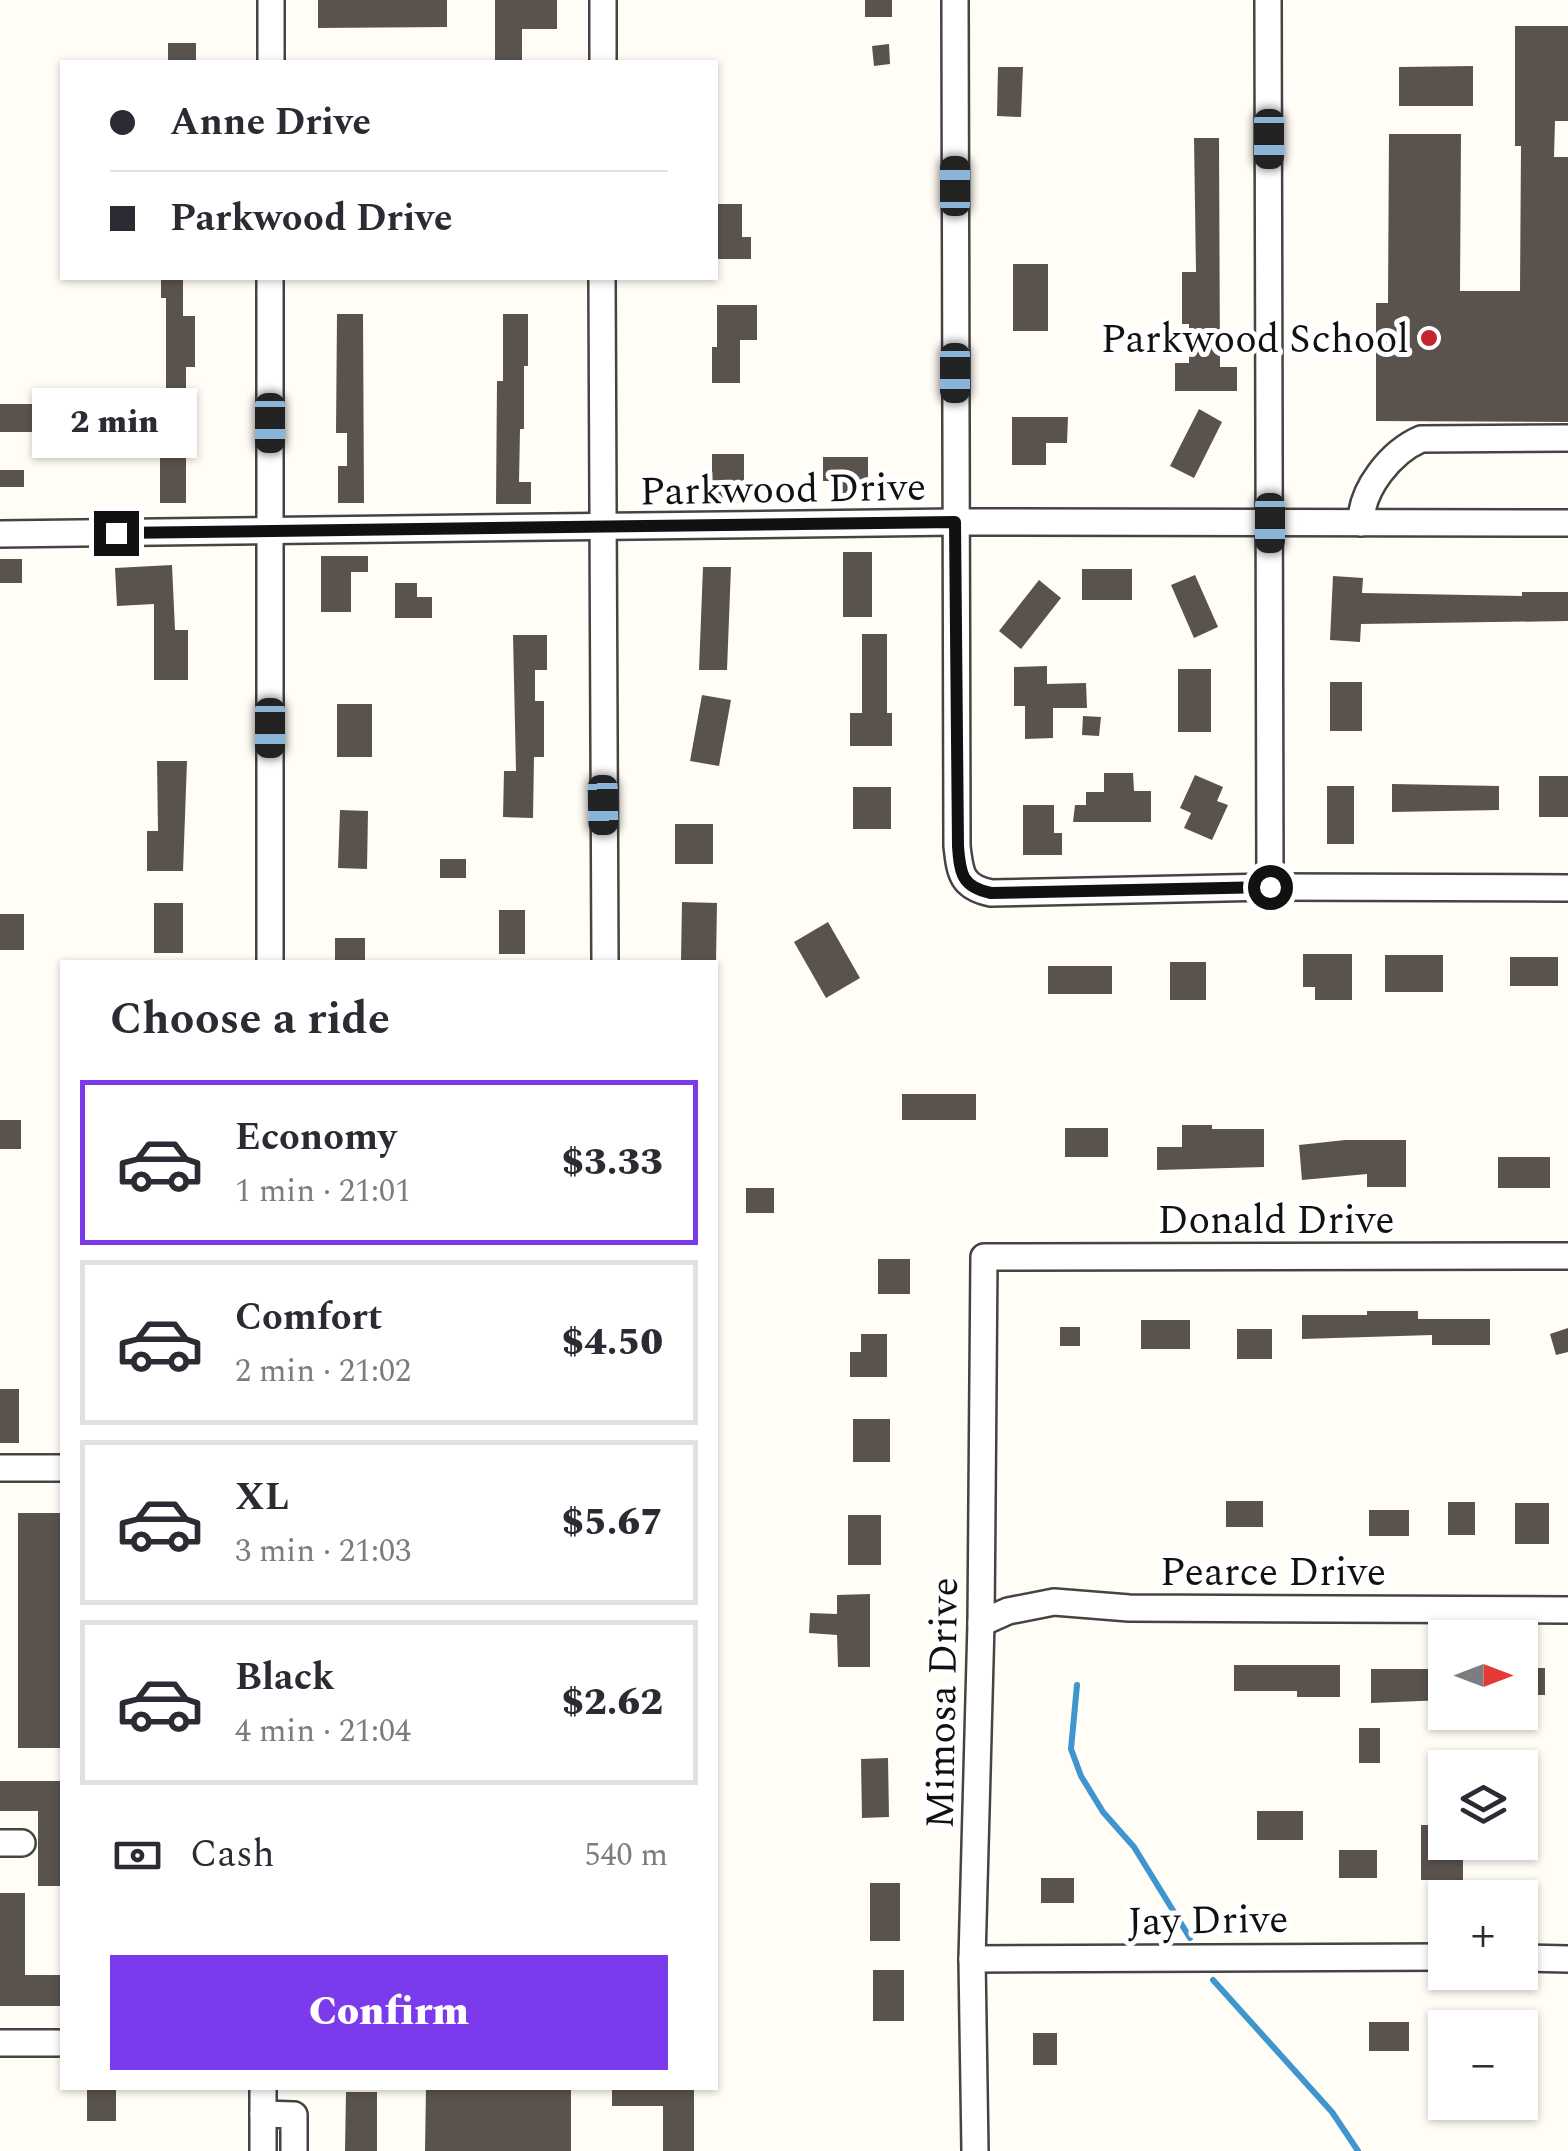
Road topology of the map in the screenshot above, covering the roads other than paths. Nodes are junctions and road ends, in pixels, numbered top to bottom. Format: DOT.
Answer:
graph roads {
  1 [pos="270,0"];
  2 [pos="604,0"];
  3 [pos="955,0"];
  4 [pos="1268,0"];
  5 [pos="270,60"];
  6 [pos="603,60"];
  7 [pos="270,280"];
  8 [pos="602,280"];
  9 [pos="1568,438"];
  10 [pos="955,522"];
  11 [pos="1270,523"];
  12 [pos="1361,523"];
  13 [pos="1568,523"];
  14 [pos="600,529"];
  15 [pos="270,532"];
  16 [pos="0,534"];
  17 [pos="1270,887"];
  18 [pos="1568,888"];
  19 [pos="270,960"];
  20 [pos="604,960"];
  21 [pos="1568,1256"];
  22 [pos="984,1257"];
  23 [pos="0,1468"];
  24 [pos="60,1468"];
  25 [pos="1568,1610"];
  26 [pos="981,1623"];
  27 [pos="1428,1957"];
  28 [pos="1538,1958"];
  29 [pos="972,1959"];
  30 [pos="1568,1959"];
  31 [pos="0,2043"];
  32 [pos="58,2043"];
  33 [pos="264,2090"];
  34 [pos="263,2114"];
  35 [pos="263,2151"];
  36 [pos="294,2151"];
  37 [pos="976,2151"];
  1 -- 5 [label="street"];
  2 -- 6 [label="street"];
  3 -- 10 [label="street"];
  4 -- 11 [label="street"];
  7 -- 15 [label="street"];
  8 -- 14 [label="street"];
  9 -- 12 [label="street"];
  10 -- 11 [label="street, Parkwood Drive"];
  10 -- 14 [label="street, Parkwood Drive"];
  10 -- 17 [label="street"];
  11 -- 12 [label="street, Parkwood Drive"];
  11 -- 17 [label="street"];
  12 -- 13 [label="street, Parkwood Drive"];
  14 -- 15 [label="street, Parkwood Drive"];
  14 -- 20 [label="street"];
  15 -- 16 [label="street, Parkwood Drive"];
  15 -- 19 [label="street"];
  17 -- 18 [label="street"];
  21 -- 22 [label="street, Donald Drive"];
  22 -- 26 [label="street, Mimosa Drive"];
  23 -- 24 [label="street"];
  25 -- 26 [label="street, Pearce Drive"];
  26 -- 29 [label="street, Mimosa Drive"];
  27 -- 29 [label="street, Jay Drive"];
  28 -- 30 [label="street"];
  29 -- 37 [label="street, Mimosa Drive"];
  31 -- 32 [label="street"];
  33 -- 34 [label="street"];
  34 -- 35 [label="street"];
  34 -- 36 [label="street"];
}
